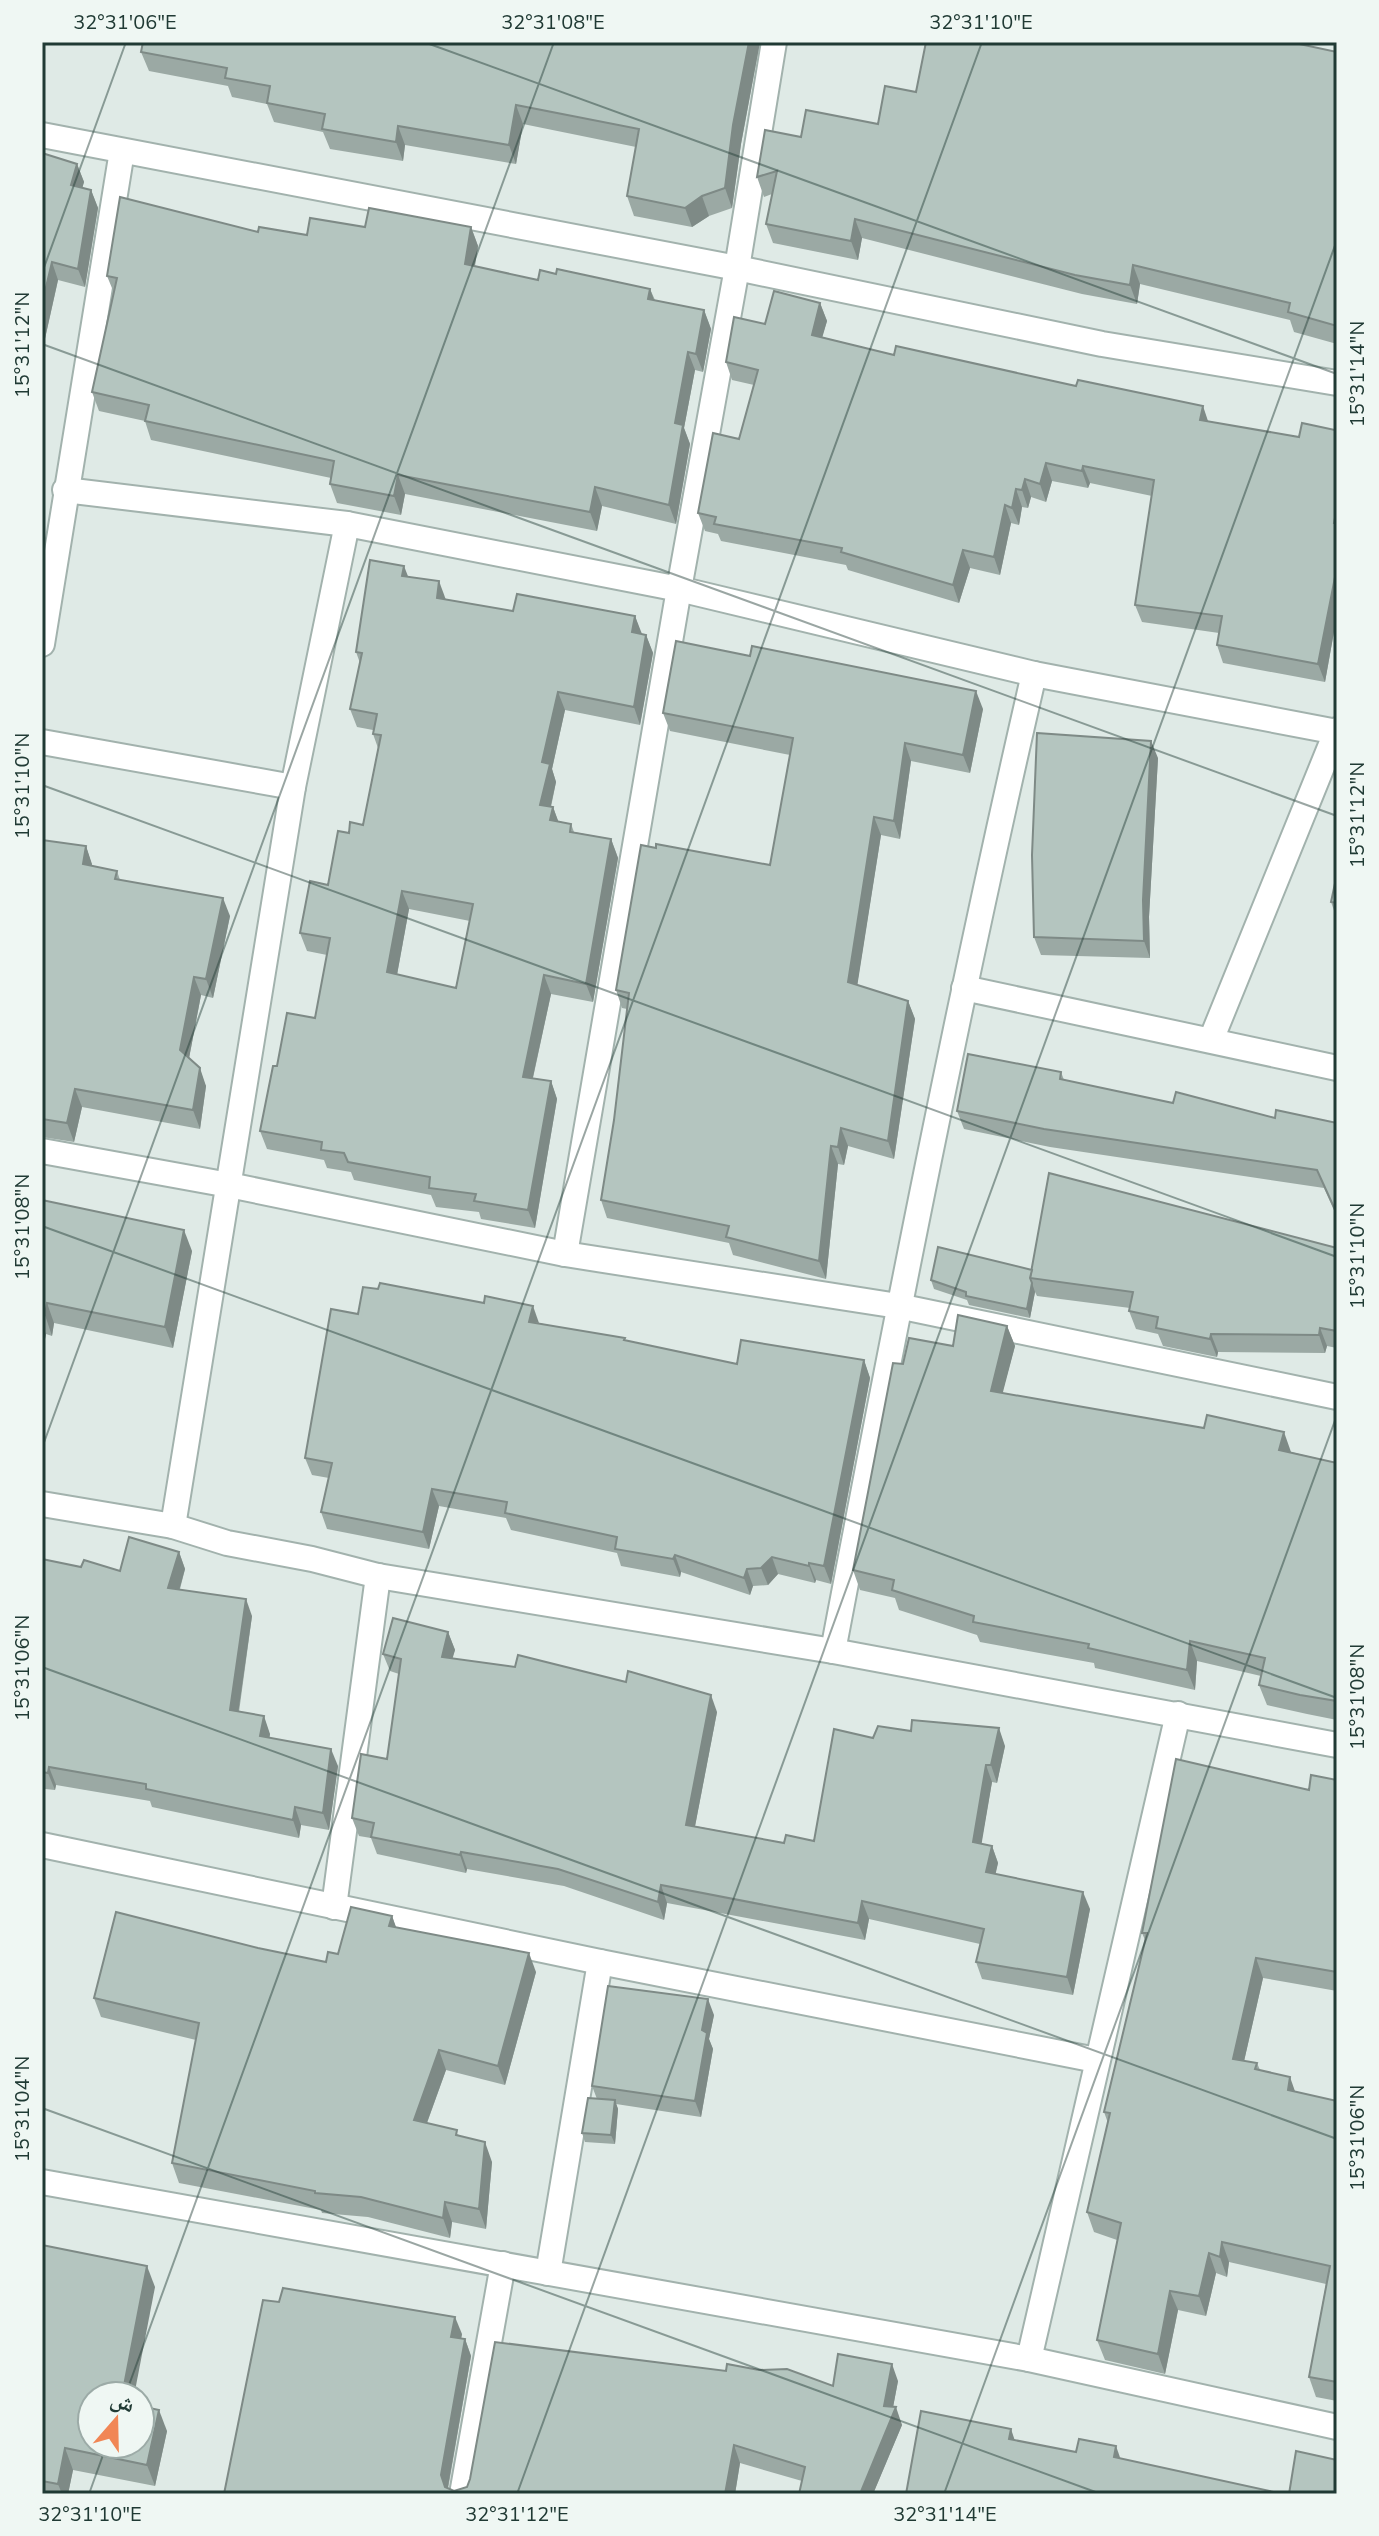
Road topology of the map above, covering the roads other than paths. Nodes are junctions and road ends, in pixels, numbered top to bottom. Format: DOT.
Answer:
graph roads {
  1 [pos="774,42"];
  2 [pos="42,135"];
  3 [pos="122,151"];
  4 [pos="737,268"];
  5 [pos="1337,383"];
  6 [pos="65,490"];
  7 [pos="347,524"];
  8 [pos="679,589"];
  9 [pos="42,644"];
  10 [pos="1034,674"];
  11 [pos="1337,731"];
  12 [pos="42,742"];
  13 [pos="293,787"];
  14 [pos="964,988"];
  15 [pos="1211,1040"];
  16 [pos="1337,1068"];
  17 [pos="42,1151"];
  18 [pos="229,1185"];
  19 [pos="565,1254"];
  20 [pos="898,1306"];
  21 [pos="1337,1397"];
  22 [pos="42,1504"];
  23 [pos="173,1526"];
  24 [pos="378,1576"];
  25 [pos="833,1651"];
  26 [pos="1178,1714"];
  27 [pos="1337,1745"];
  28 [pos="42,1845"];
  29 [pos="334,1907"];
  30 [pos="600,1962"];
  31 [pos="1096,2060"];
  32 [pos="42,2182"];
  33 [pos="503,2264"];
  34 [pos="548,2273"];
  35 [pos="1029,2359"];
  36 [pos="1337,2427"];
  37 [pos="462,2494"];
  1 -- 4 [label="street"];
  2 -- 3 [label="street"];
  3 -- 4 [label="street"];
  3 -- 6 [label="street"];
  4 -- 5 [label="street"];
  4 -- 8 [label="street"];
  6 -- 7 [label="street"];
  6 -- 9 [label="street"];
  7 -- 8 [label="street"];
  7 -- 13 [label="street"];
  8 -- 10 [label="street"];
  8 -- 19 [label="street"];
  10 -- 11 [label="street"];
  10 -- 14 [label="street"];
  11 -- 15 [label="street"];
  12 -- 13 [label="street"];
  13 -- 18 [label="street"];
  14 -- 15 [label="street"];
  14 -- 20 [label="street"];
  15 -- 16 [label="street"];
  17 -- 18 [label="street"];
  18 -- 19 [label="street"];
  18 -- 23 [label="street"];
  19 -- 20 [label="street"];
  20 -- 21 [label="street"];
  20 -- 25 [label="street"];
  22 -- 23 [label="street"];
  23 -- 24 [label="street"];
  24 -- 25 [label="street"];
  24 -- 29 [label="street"];
  25 -- 26 [label="street"];
  26 -- 27 [label="street"];
  26 -- 31 [label="street"];
  28 -- 29 [label="street"];
  29 -- 30 [label="street"];
  30 -- 31 [label="street"];
  30 -- 34 [label="street"];
  31 -- 35 [label="street"];
  32 -- 33 [label="street"];
  33 -- 34 [label="street"];
  33 -- 37 [label="street"];
  34 -- 35 [label="street"];
  35 -- 36 [label="street"];
}
